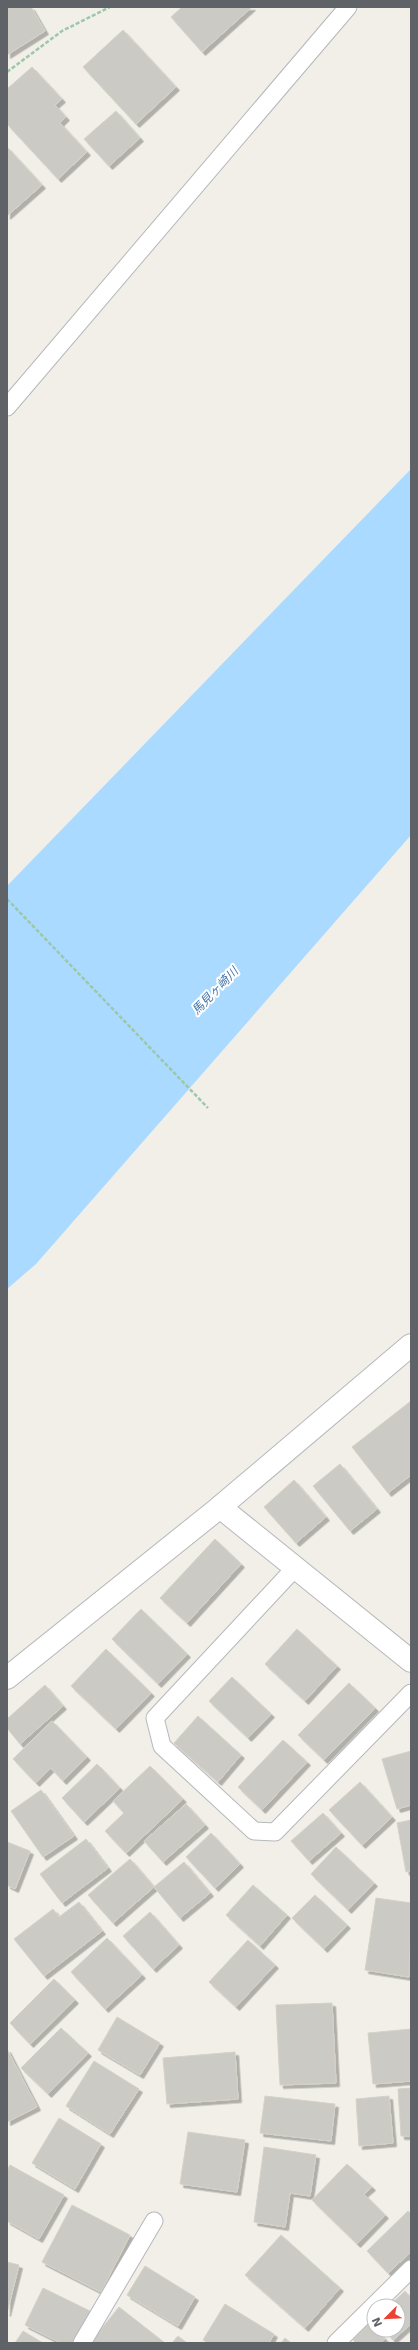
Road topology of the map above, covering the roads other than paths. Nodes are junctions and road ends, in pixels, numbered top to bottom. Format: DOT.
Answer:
graph roads {
  1 [pos="348,7"];
  2 [pos="7,407"];
  3 [pos="411,1345"];
  4 [pos="220,1507"];
  5 [pos="294,1569"];
  6 [pos="411,1661"];
  7 [pos="7,1678"];
  8 [pos="411,1693"];
  9 [pos="154,2221"];
  10 [pos="411,2269"];
  11 [pos="82,2343"];
  12 [pos="336,2343"];
  1 -- 2 [label="lane"];
  3 -- 4 [label="street"];
  4 -- 5 [label="street"];
  4 -- 7 [label="street"];
  5 -- 6 [label="street"];
  5 -- 8 [label="lane"];
  9 -- 11 [label="lane"];
  10 -- 12 [label="lane"];
}
